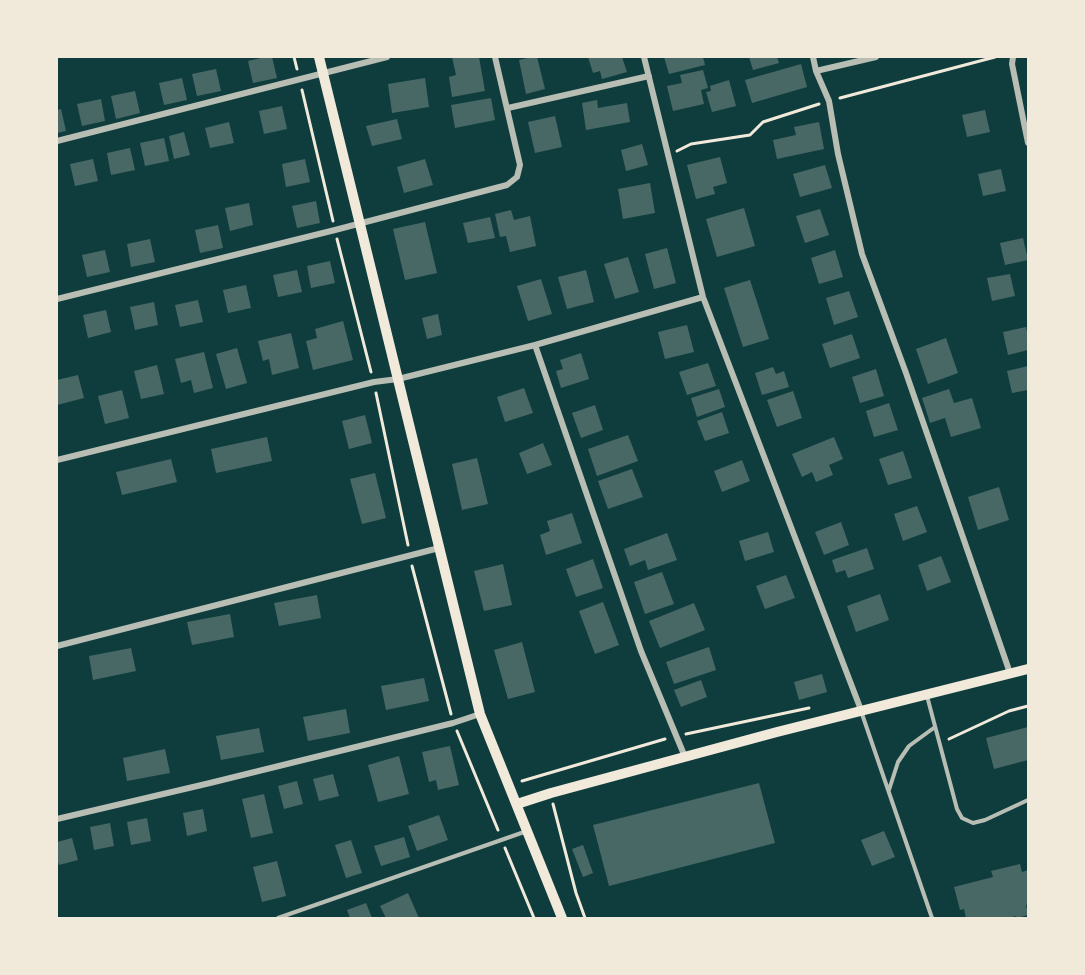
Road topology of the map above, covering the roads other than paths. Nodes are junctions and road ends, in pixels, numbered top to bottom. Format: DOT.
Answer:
graph roads {
  1 [pos="319,57"];
  2 [pos="387,57"];
  3 [pos="495,57"];
  4 [pos="644,57"];
  5 [pos="813,57"];
  6 [pos="876,57"];
  7 [pos="1013,57"];
  8 [pos="816,70"];
  9 [pos="323,73"];
  10 [pos="649,76"];
  11 [pos="508,108"];
  12 [pos="57,141"];
  13 [pos="1028,143"];
  14 [pos="359,224"];
  15 [pos="703,297"];
  16 [pos="57,299"];
  17 [pos="535,345"];
  18 [pos="398,378"];
  19 [pos="57,460"];
  20 [pos="439,548"];
  21 [pos="57,646"];
  22 [pos="1028,669"];
  23 [pos="1010,673"];
  24 [pos="927,695"];
  25 [pos="861,710"];
  26 [pos="480,714"];
  27 [pos="935,727"];
  28 [pos="686,757"];
  29 [pos="888,791"];
  30 [pos="1028,800"];
  31 [pos="517,804"];
  32 [pos="57,819"];
  33 [pos="528,831"];
  34 [pos="278,918"];
  35 [pos="562,918"];
  36 [pos="932,918"];
  1 -- 9 [label="main road"];
  2 -- 9 [label="street"];
  3 -- 11 [label="street"];
  4 -- 10 [label="street"];
  5 -- 8 [label="street"];
  6 -- 8 [label="street"];
  7 -- 13 [label="street"];
  8 -- 23 [label="street"];
  9 -- 12 [label="street"];
  9 -- 14 [label="main road"];
  10 -- 11 [label="street"];
  10 -- 15 [label="street"];
  11 -- 14 [label="street"];
  14 -- 16 [label="street"];
  14 -- 18 [label="main road"];
  15 -- 17 [label="street"];
  15 -- 25 [label="street"];
  17 -- 18 [label="street"];
  17 -- 28 [label="street"];
  18 -- 19 [label="street"];
  18 -- 20 [label="main road"];
  20 -- 21 [label="street"];
  20 -- 26 [label="main road"];
  22 -- 23 [label="main road"];
  23 -- 24 [label="main road"];
  24 -- 25 [label="main road"];
  24 -- 27 [label="lane"];
  25 -- 28 [label="main road"];
  25 -- 29 [label="lane"];
  26 -- 31 [label="main road"];
  26 -- 32 [label="street"];
  27 -- 29 [label="lane"];
  27 -- 30 [label="lane"];
  28 -- 31 [label="main road"];
  29 -- 36 [label="lane"];
  31 -- 33 [label="main road"];
  33 -- 34 [label="lane"];
  33 -- 35 [label="main road"];
}
